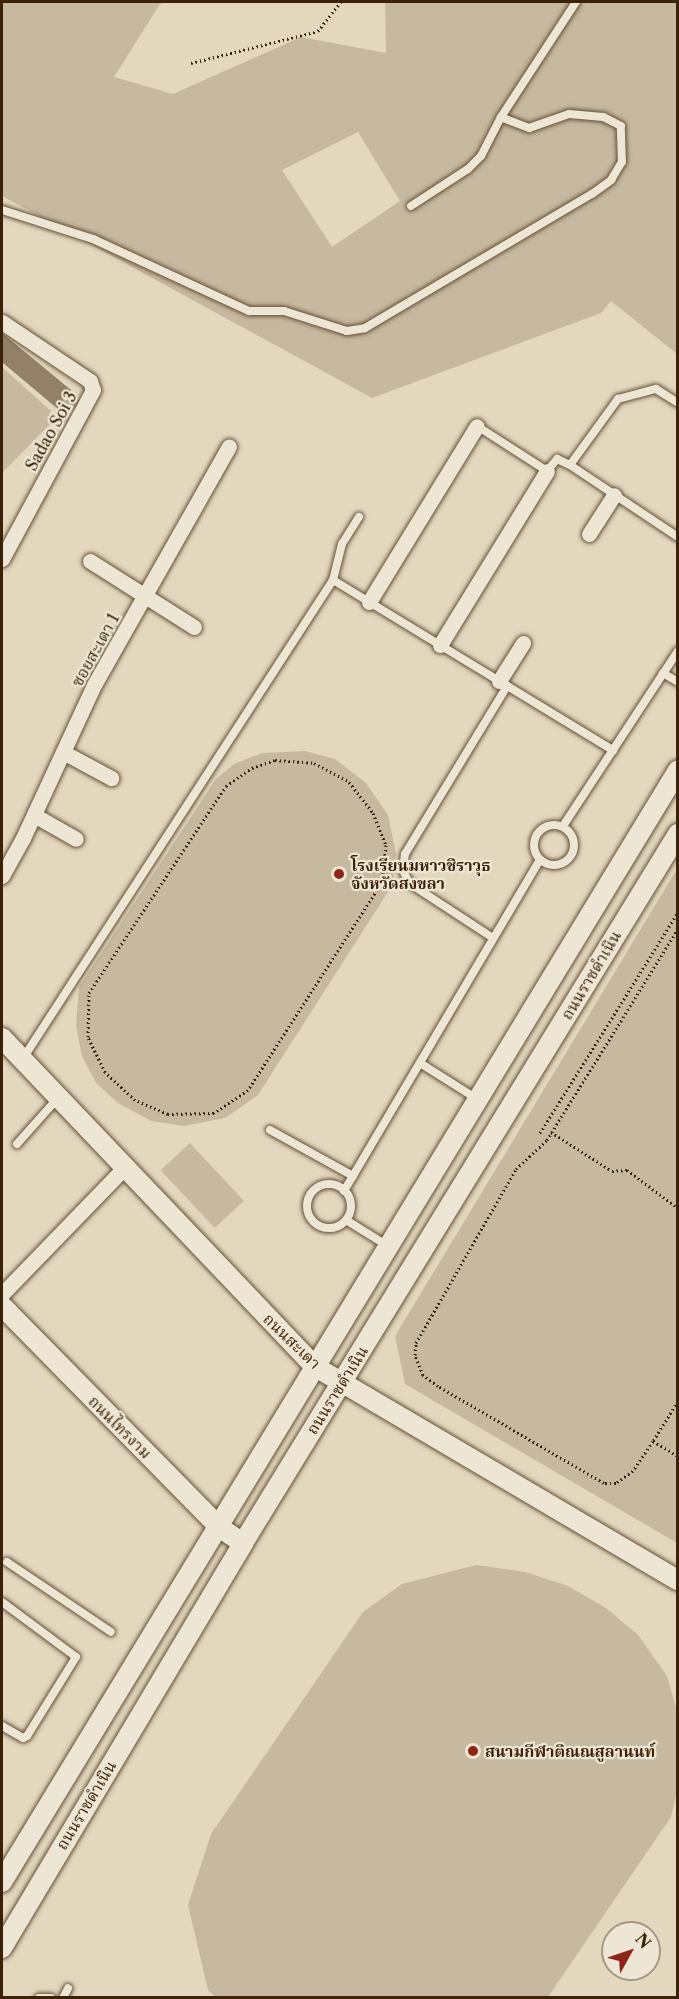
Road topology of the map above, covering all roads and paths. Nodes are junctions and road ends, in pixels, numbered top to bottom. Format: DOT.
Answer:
graph roads {
  1 [pos="341,2"];
  2 [pos="576,2"];
  3 [pos="191,63"];
  4 [pos="501,117"];
  5 [pos="411,207"];
  6 [pos="2,210"];
  7 [pos="2,322"];
  8 [pos="678,403"];
  9 [pos="477,426"];
  10 [pos="229,446"];
  11 [pos="570,465"];
  12 [pos="547,471"];
  13 [pos="614,495"];
  14 [pos="359,517"];
  15 [pos="589,534"];
  16 [pos="678,537"];
  17 [pos="2,559"];
  18 [pos="90,561"];
  19 [pos="333,580"];
  20 [pos="146,595"];
  21 [pos="369,602"];
  22 [pos="194,627"];
  23 [pos="523,644"];
  24 [pos="440,645"];
  25 [pos="677,652"];
  26 [pos="663,673"];
  27 [pos="678,682"];
  28 [pos="503,683"];
  29 [pos="613,750"];
  30 [pos="63,752"];
  31 [pos="678,770"];
  32 [pos="111,778"];
  33 [pos="34,815"];
  34 [pos="563,826"];
  35 [pos="678,834"];
  36 [pos="76,839"];
  37 [pos="540,860"];
  38 [pos="2,876"];
  39 [pos="678,912"];
  40 [pos="678,929"];
  41 [pos="493,938"];
  42 [pos="89,993"];
  43 [pos="2,1038"];
  44 [pos="22,1060"];
  45 [pos="420,1063"];
  46 [pos="58,1098"];
  47 [pos="477,1099"];
  48 [pos="270,1130"];
  49 [pos="551,1132"];
  50 [pos="540,1133"];
  51 [pos="17,1144"];
  52 [pos="124,1168"];
  53 [pos="353,1176"];
  54 [pos="344,1191"];
  55 [pos="678,1208"];
  56 [pos="346,1220"];
  57 [pos="388,1246"];
  58 [pos="2,1294"];
  59 [pos="2,1306"];
  60 [pos="314,1366"];
  61 [pos="342,1382"];
  62 [pos="678,1401"];
  63 [pos="653,1441"];
  64 [pos="678,1456"];
  65 [pos="219,1527"];
  66 [pos="243,1543"];
  67 [pos="7,1562"];
  68 [pos="678,1580"];
  69 [pos="2,1602"];
  70 [pos="111,1632"];
  71 [pos="2,1726"];
  72 [pos="2,1882"];
  73 [pos="2,1948"];
  74 [pos="68,1988"];
  75 [pos="39,1998"];
  76 [pos="51,1998"];
  77 [pos="63,1998"];
  1 -- 3 [label="path"];
  2 -- 4 [label="lane"];
  4 -- 5 [label="lane"];
  4 -- 6 [label="lane"];
  7 -- 17 [label="street, Sadao Soi 3"];
  8 -- 11 [label="lane"];
  9 -- 12 [label="lane"];
  9 -- 21 [label="street"];
  10 -- 20 [label="street, ซอยสะเดา 1"];
  11 -- 12 [label="lane"];
  11 -- 13 [label="lane"];
  12 -- 24 [label="street"];
  13 -- 15 [label="street"];
  13 -- 16 [label="lane"];
  14 -- 19 [label="lane"];
  18 -- 20 [label="street"];
  19 -- 21 [label="lane"];
  19 -- 44 [label="lane"];
  20 -- 22 [label="street"];
  20 -- 30 [label="street, ซอยสะเดา 1"];
  21 -- 24 [label="lane"];
  23 -- 28 [label="street"];
  24 -- 28 [label="lane"];
  25 -- 26 [label="lane"];
  26 -- 27 [label="lane"];
  26 -- 29 [label="lane"];
  28 -- 29 [label="lane"];
  28 -- 41 [label="lane"];
  29 -- 34 [label="lane"];
  30 -- 32 [label="street"];
  30 -- 33 [label="street, ซอยสะเดา 1"];
  31 -- 47 [label="street, ถนนราชดำเนิน"];
  33 -- 36 [label="street"];
  33 -- 38 [label="street, ซอยสะเดา 1"];
  34 -- 37 [label="lane"];
  34 -- 37 [label="lane"];
  35 -- 61 [label="street, ถนนราชดำเนิน"];
  37 -- 41 [label="lane"];
  39 -- 50 [label="path"];
  40 -- 49 [label="path"];
  41 -- 45 [label="lane"];
  42 -- 42 [label="path"];
  43 -- 44 [label="street, ถนนสะเดา"];
  44 -- 46 [label="street, ถนนสะเดา"];
  45 -- 47 [label="lane"];
  45 -- 53 [label="lane"];
  46 -- 51 [label="lane"];
  46 -- 52 [label="street, ถนนสะเดา"];
  47 -- 57 [label="street, ถนนราชดำเนิน"];
  48 -- 53 [label="lane"];
  49 -- 55 [label="path"];
  49 -- 63 [label="path"];
  52 -- 58 [label="street"];
  52 -- 60 [label="street, ถนนสะเดา"];
  53 -- 54 [label="lane"];
  54 -- 56 [label="lane"];
  54 -- 56 [label="lane"];
  56 -- 57 [label="lane"];
  57 -- 60 [label="street, ถนนราชดำเนิน"];
  59 -- 65 [label="street, ถนนไทรงาม"];
  60 -- 61 [label="street, ถนนสะเดา"];
  60 -- 65 [label="street, ถนนราชดำเนิน"];
  61 -- 66 [label="street, ถนนราชดำเนิน"];
  61 -- 68 [label="street, ถนนสะเดา"];
  62 -- 63 [label="path"];
  63 -- 64 [label="path"];
  65 -- 66 [label="street, ถนนไทรงาม"];
  65 -- 72 [label="street, ถนนราชดำเนิน"];
  66 -- 73 [label="street, ถนนราชดำเนิน"];
  67 -- 70 [label="lane"];
  69 -- 71 [label="lane"];
  74 -- 77 [label="lane"];
  75 -- 76 [label="lane"];
}
